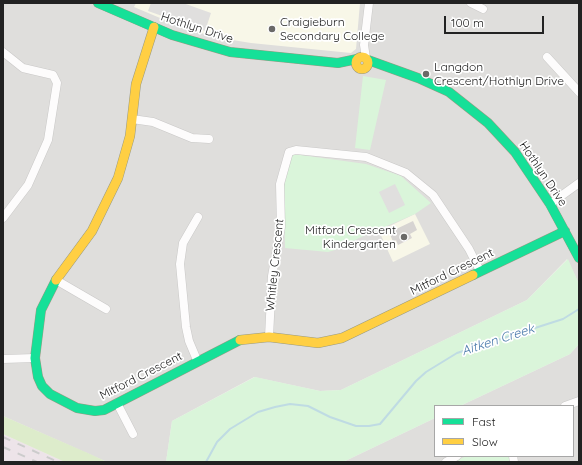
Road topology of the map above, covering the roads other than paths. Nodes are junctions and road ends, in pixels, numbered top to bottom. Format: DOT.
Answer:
graph roads {
  1 [pos="98,3"];
  2 [pos="369,3"];
  3 [pos="471,3"];
  4 [pos="484,9"];
  5 [pos="154,27"];
  6 [pos="3,52"];
  7 [pos="547,57"];
  8 [pos="362,62"];
  9 [pos="579,92"];
  10 [pos="132,119"];
  11 [pos="209,139"];
  12 [pos="579,183"];
  13 [pos="550,204"];
  14 [pos="198,217"];
  15 [pos="3,218"];
  16 [pos="565,231"];
  17 [pos="579,258"];
  18 [pos="480,271"];
  19 [pos="56,280"];
  20 [pos="106,309"];
  21 [pos="269,337"];
  22 [pos="34,358"];
  23 [pos="3,359"];
  24 [pos="197,360"];
  25 [pos="579,401"];
  26 [pos="117,403"];
  27 [pos="568,405"];
  28 [pos="133,434"];
  29 [pos="455,457"];
  30 [pos="446,462"];
  1 -- 5 [label="street, Hothlyn Drive"];
  2 -- 8 [label="street"];
  3 -- 4 [label="street"];
  5 -- 8 [label="street, Hothlyn Drive"];
  5 -- 10 [label="street, Mitford Crescent"];
  6 -- 15 [label="street"];
  7 -- 9 [label="street"];
  8 -- 13 [label="street, Hothlyn Drive"];
  10 -- 11 [label="street"];
  10 -- 19 [label="street, Mitford Crescent"];
  12 -- 13 [label="street"];
  13 -- 16 [label="street, Hothlyn Drive"];
  14 -- 24 [label="street"];
  16 -- 17 [label="street, Hothlyn Drive"];
  16 -- 18 [label="street, Mitford Crescent"];
  18 -- 21 [label="street, Mitford Crescent"];
  18 -- 21 [label="street, Whitley Crescent"];
  19 -- 20 [label="street"];
  19 -- 22 [label="street, Mitford Crescent"];
  21 -- 24 [label="street, Mitford Crescent"];
  22 -- 23 [label="street"];
  22 -- 26 [label="street, Mitford Crescent"];
  24 -- 26 [label="street, Mitford Crescent"];
  25 -- 27 [label="street"];
  26 -- 28 [label="street"];
  29 -- 30 [label="street"];
}
